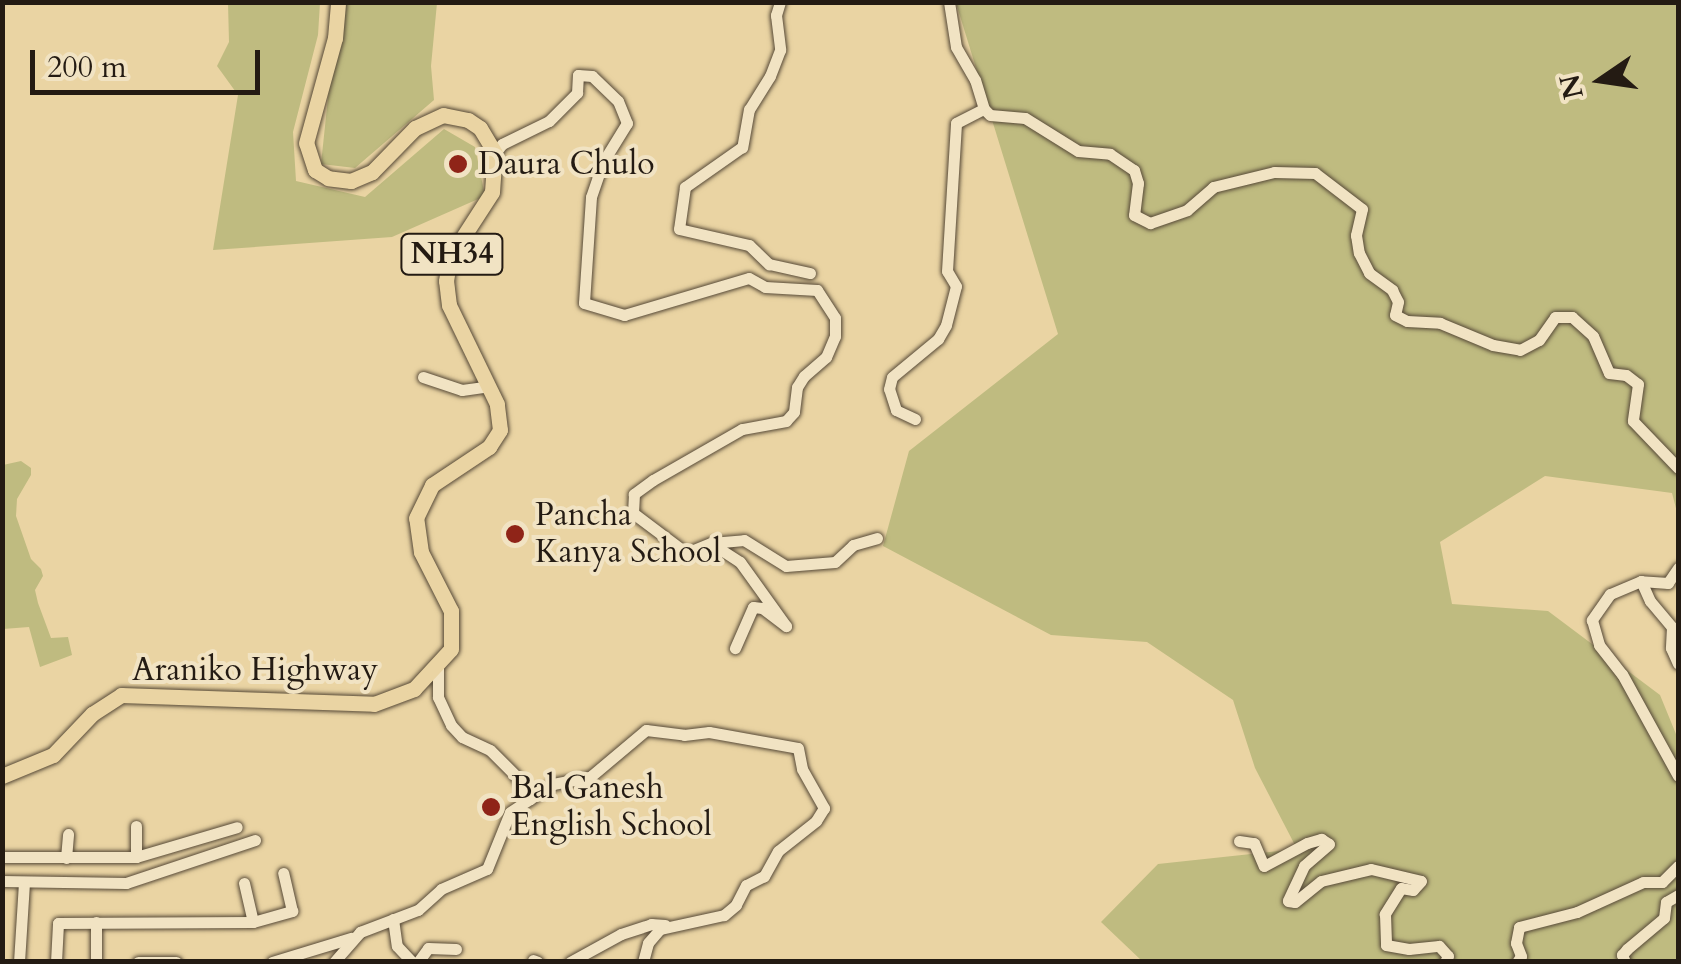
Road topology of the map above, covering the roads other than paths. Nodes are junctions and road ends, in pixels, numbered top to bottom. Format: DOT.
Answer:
graph roads {
  1 [pos="338,2"];
  2 [pos="780,2"];
  3 [pos="949,2"];
  4 [pos="984,110"];
  5 [pos="495,152"];
  6 [pos="810,273"];
  7 [pos="424,377"];
  8 [pos="490,386"];
  9 [pos="915,419"];
  10 [pos="1678,468"];
  11 [pos="877,538"];
  12 [pos="686,553"];
  13 [pos="1678,568"];
  14 [pos="1642,581"];
  15 [pos="735,648"];
  16 [pos="1678,664"];
  17 [pos="438,667"];
  18 [pos="2,776"];
  19 [pos="1678,776"];
  20 [pos="530,799"];
  21 [pos="136,826"];
  22 [pos="237,827"];
  23 [pos="68,834"];
  24 [pos="254,840"];
  25 [pos="1239,841"];
  26 [pos="2,857"];
  27 [pos="136,857"];
  28 [pos="66,858"];
  29 [pos="1678,866"];
  30 [pos="283,873"];
  31 [pos="2,881"];
  32 [pos="24,882"];
  33 [pos="244,883"];
  34 [pos="1678,894"];
  35 [pos="393,919"];
  36 [pos="96,922"];
  37 [pos="253,922"];
  38 [pos="669,926"];
  39 [pos="351,938"];
  40 [pos="456,949"];
  41 [pos="308,950"];
  42 [pos="20,962"];
  43 [pos="56,962"];
  44 [pos="96,962"];
  45 [pos="138,962"];
  46 [pos="176,962"];
  47 [pos="272,962"];
  48 [pos="316,962"];
  49 [pos="334,962"];
  50 [pos="415,962"];
  51 [pos="570,962"];
  52 [pos="644,962"];
  53 [pos="1445,962"];
  54 [pos="1517,962"];
  55 [pos="1625,962"];
  1 -- 5 [label="highway"];
  2 -- 6 [label="street"];
  3 -- 4 [label="street"];
  4 -- 9 [label="street"];
  4 -- 10 [label="street"];
  5 -- 8 [label="highway, NH34"];
  5 -- 12 [label="street"];
  7 -- 8 [label="street"];
  8 -- 17 [label="highway, NH34"];
  11 -- 12 [label="street"];
  12 -- 15 [label="street"];
  13 -- 14 [label="street"];
  14 -- 16 [label="street"];
  14 -- 19 [label="street"];
  17 -- 18 [label="highway, Araniko Highway"];
  17 -- 20 [label="street"];
  20 -- 35 [label="street"];
  20 -- 38 [label="street"];
  21 -- 27 [label="street"];
  22 -- 27 [label="street"];
  23 -- 28 [label="street"];
  24 -- 32 [label="street"];
  25 -- 53 [label="street"];
  26 -- 28 [label="street"];
  27 -- 28 [label="street"];
  29 -- 54 [label="street"];
  30 -- 37 [label="street"];
  31 -- 32 [label="street"];
  32 -- 42 [label="street"];
  33 -- 37 [label="street"];
  34 -- 55 [label="street"];
  35 -- 39 [label="street"];
  35 -- 50 [label="street"];
  36 -- 37 [label="street"];
  36 -- 43 [label="street"];
  36 -- 44 [label="street"];
  38 -- 51 [label="street"];
  38 -- 52 [label="street"];
  39 -- 41 [label="street"];
  39 -- 49 [label="street"];
  40 -- 50 [label="street"];
  41 -- 47 [label="street"];
  41 -- 48 [label="street"];
  45 -- 46 [label="street"];
}
